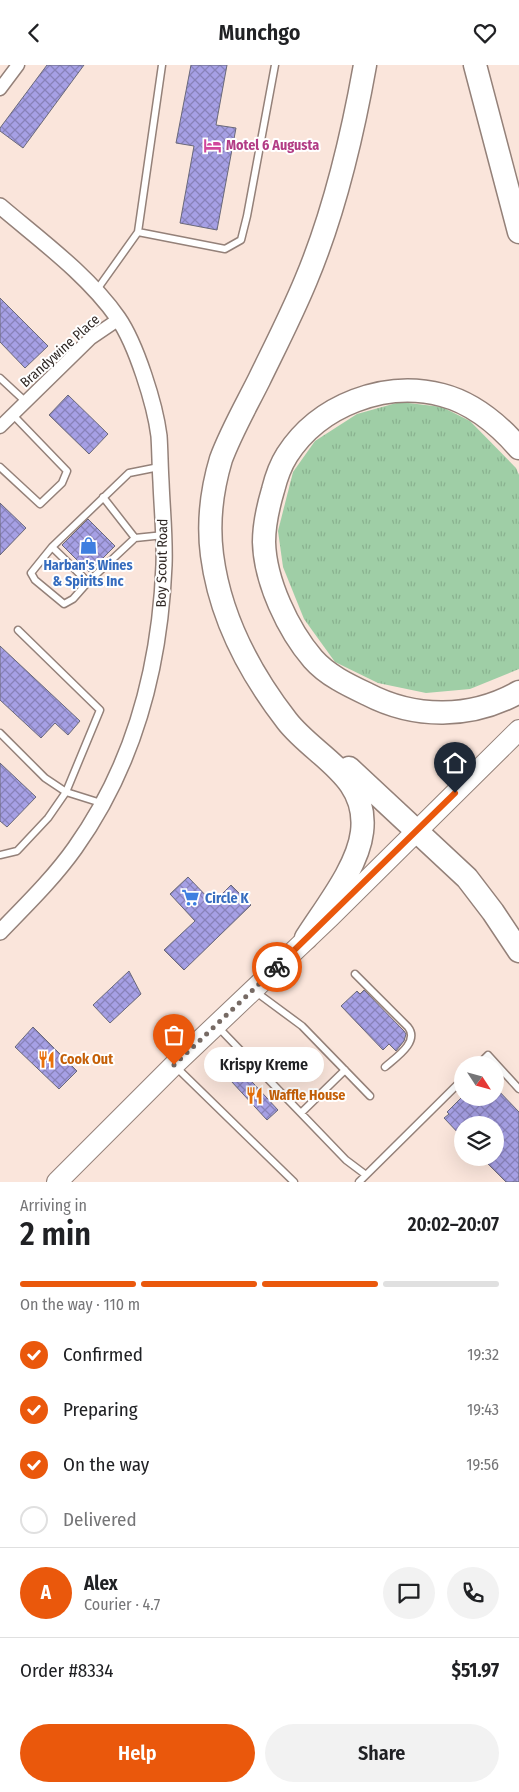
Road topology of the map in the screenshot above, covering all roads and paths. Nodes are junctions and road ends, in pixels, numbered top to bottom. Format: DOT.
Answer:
graph roads {
  1 [pos="18,65"];
  2 [pos="162,65"];
  3 [pos="275,65"];
  4 [pos="365,65"];
  5 [pos="475,65"];
  6 [pos="0,89"];
  7 [pos="0,207"];
  8 [pos="138,232"];
  9 [pos="519,232"];
  10 [pos="96,292"];
  11 [pos="119,319"];
  12 [pos="0,378"];
  13 [pos="26,402"];
  14 [pos="13,415"];
  15 [pos="0,427"];
  16 [pos="519,448"];
  17 [pos="0,467"];
  18 [pos="160,467"];
  19 [pos="103,497"];
  20 [pos="164,535"];
  21 [pos="135,537"];
  22 [pos="52,547"];
  23 [pos="88,582"];
  24 [pos="18,630"];
  25 [pos="249,666"];
  26 [pos="519,692"];
  27 [pos="519,730"];
  28 [pos="0,733"];
  29 [pos="66,792"];
  30 [pos="102,804"];
  31 [pos="416,831"];
  32 [pos="0,855"];
  33 [pos="0,932"];
  34 [pos="306,938"];
  35 [pos="519,951"];
  36 [pos="355,974"];
  37 [pos="253,990"];
  38 [pos="217,1026"];
  39 [pos="174,1065"];
  40 [pos="385,1067"];
  41 [pos="345,1070"];
  42 [pos="504,1073"];
  43 [pos="454,1088"];
  44 [pos="519,1089"];
  45 [pos="370,1096"];
  46 [pos="301,1113"];
  47 [pos="366,1175"];
  48 [pos="57,1182"];
  49 [pos="294,1182"];
  50 [pos="359,1182"];
  1 -- 6 [label="street"];
  2 -- 8 [label="lane"];
  3 -- 8 [label="lane"];
  4 -- 25 [label="highway"];
  5 -- 9 [label="highway"];
  7 -- 10 [label="street, Boy Scout Road"];
  8 -- 10 [label="lane"];
  10 -- 11 [label="street, Boy Scout Road"];
  11 -- 13 [label="street, Brandywine Place"];
  11 -- 18 [label="street, Boy Scout Road"];
  12 -- 13 [label="lane"];
  13 -- 14 [label="street, Brandywine Place"];
  14 -- 15 [label="street, Brandywine Place"];
  14 -- 17 [label="lane"];
  16 -- 26 [label="highway"];
  18 -- 19 [label="lane"];
  18 -- 20 [label="street, Boy Scout Road"];
  19 -- 21 [label="lane"];
  19 -- 22 [label="lane"];
  20 -- 21 [label="lane"];
  20 -- 30 [label="street, Boy Scout Road"];
  21 -- 23 [label="lane"];
  22 -- 23 [label="lane"];
  22 -- 23 [label="lane"];
  24 -- 29 [label="lane"];
  25 -- 31 [label="highway"];
  25 -- 34 [label="highway"];
  27 -- 31 [label="main road"];
  28 -- 29 [label="lane"];
  29 -- 30 [label="lane"];
  29 -- 32 [label="lane"];
  30 -- 33 [label="street, Boy Scout Road"];
  31 -- 34 [label="main road"];
  31 -- 35 [label="highway"];
  34 -- 37 [label="main road"];
  36 -- 40 [label="lane"];
  37 -- 38 [label="main road"];
  37 -- 41 [label="lane"];
  38 -- 39 [label="main road"];
  38 -- 46 [label="lane"];
  39 -- 48 [label="main road"];
  39 -- 49 [label="lane"];
  41 -- 45 [label="lane"];
  41 -- 46 [label="lane"];
  42 -- 44 [label="lane"];
  43 -- 47 [label="lane"];
  46 -- 47 [label="lane"];
  47 -- 50 [label="lane"];
}
